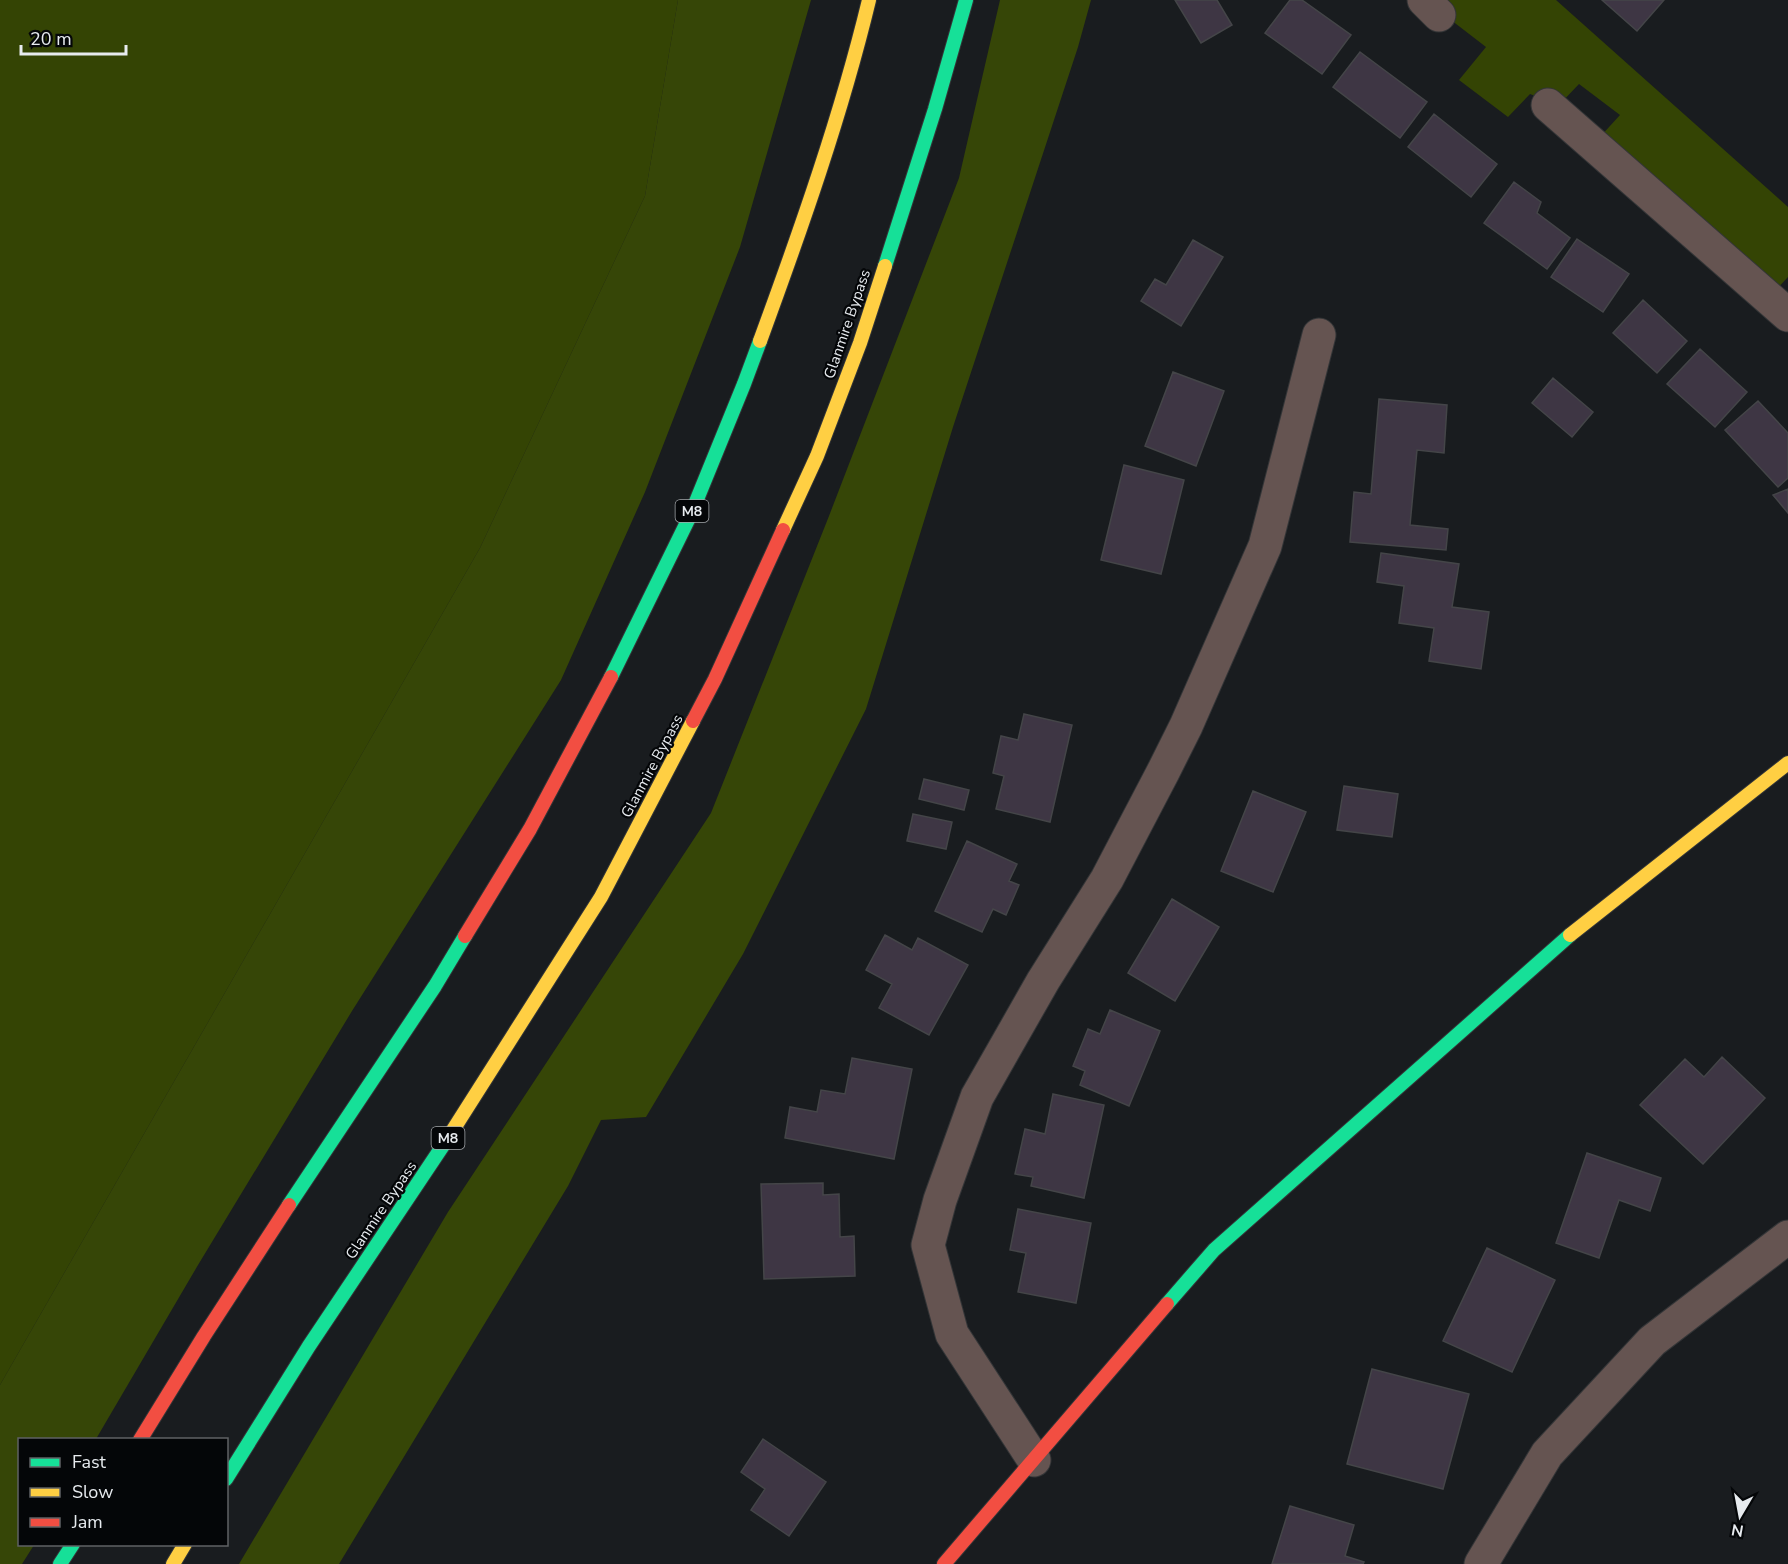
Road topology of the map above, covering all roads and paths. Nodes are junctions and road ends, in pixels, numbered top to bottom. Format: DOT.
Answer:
graph roads {
  1 [pos="869,0"];
  2 [pos="966,0"];
  3 [pos="1548,105"];
  4 [pos="1786,311"];
  5 [pos="1319,335"];
  6 [pos="1788,763"];
  7 [pos="1788,1237"];
  8 [pos="141,1438"];
  9 [pos="1034,1460"];
  10 [pos="228,1476"];
  11 [pos="72,1546"];
  12 [pos="185,1546"];
  13 [pos="60,1564"];
  14 [pos="173,1564"];
  15 [pos="944,1564"];
  16 [pos="1480,1564"];
  1 -- 8 [label="main road, M8"];
  2 -- 10 [label="main road, Glanmire Bypass / M8"];
  3 -- 4 [label="street"];
  5 -- 9 [label="street"];
  6 -- 9 [label="main road"];
  7 -- 16 [label="street"];
  9 -- 15 [label="main road"];
  11 -- 13 [label="main road"];
  12 -- 14 [label="main road"];
}
